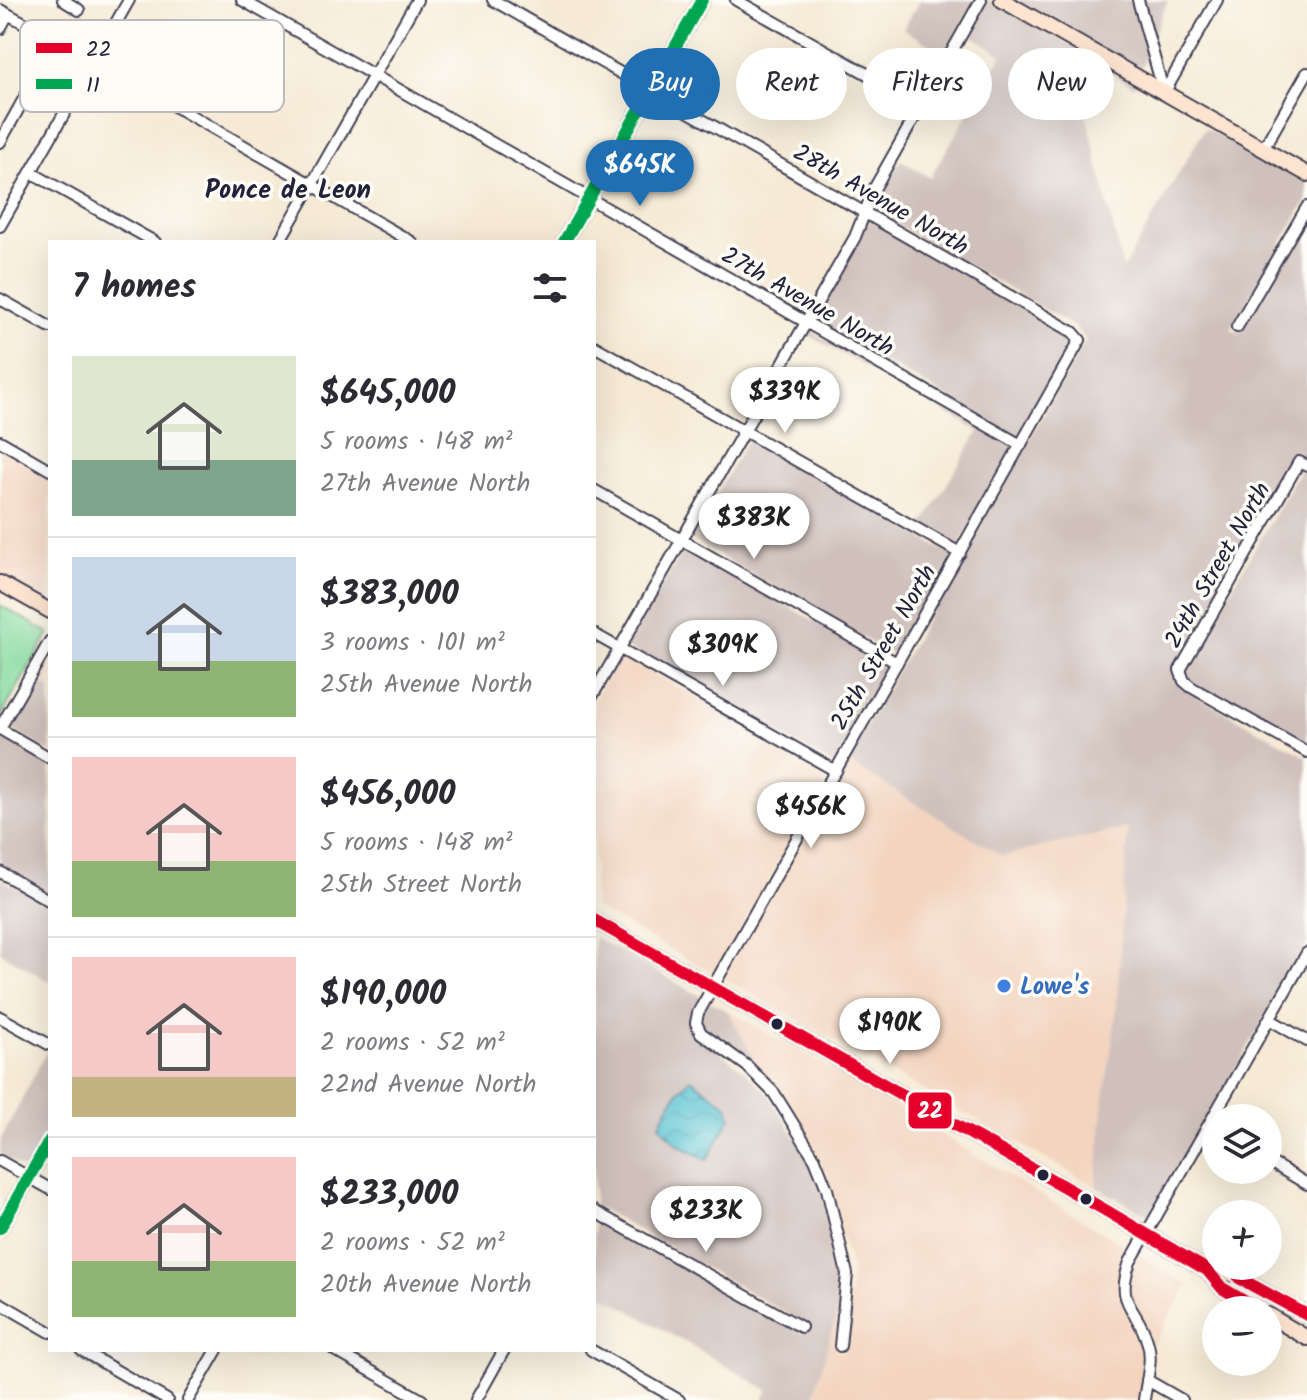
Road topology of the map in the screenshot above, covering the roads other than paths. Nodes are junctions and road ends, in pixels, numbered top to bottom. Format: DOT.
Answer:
graph roads {
  1 [pos="63,0"];
  2 [pos="129,0"];
  3 [pos="242,0"];
  4 [pos="417,0"];
  5 [pos="493,0"];
  6 [pos="702,0"];
  7 [pos="736,0"];
  8 [pos="981,0"];
  9 [pos="1002,0"];
  10 [pos="1138,0"];
  11 [pos="1217,0"];
  12 [pos="79,10"];
  13 [pos="4,12"];
  14 [pos="117,20"];
  15 [pos="277,20"];
  16 [pos="284,24"];
  17 [pos="0,29"];
  18 [pos="675,48"];
  19 [pos="954,48"];
  20 [pos="863,72"];
  21 [pos="1307,73"];
  22 [pos="620,74"];
  23 [pos="373,75"];
  24 [pos="1164,93"];
  25 [pos="20,106"];
  26 [pos="65,112"];
  27 [pos="185,112"];
  28 [pos="634,120"];
  29 [pos="701,120"];
  30 [pos="914,120"];
  31 [pos="0,142"];
  32 [pos="1263,149"];
  33 [pos="32,173"];
  34 [pos="1307,174"];
  35 [pos="312,185"];
  36 [pos="589,199"];
  37 [pos="1307,207"];
  38 [pos="863,211"];
  39 [pos="0,226"];
  40 [pos="151,240"];
  41 [pos="280,240"];
  42 [pos="408,240"];
  43 [pos="565,240"];
  44 [pos="0,299"];
  45 [pos="806,322"];
  46 [pos="48,326"];
  47 [pos="1237,327"];
  48 [pos="1080,340"];
  49 [pos="596,347"];
  50 [pos="744,430"];
  51 [pos="0,441"];
  52 [pos="1021,445"];
  53 [pos="1303,464"];
  54 [pos="48,469"];
  55 [pos="596,491"];
  56 [pos="682,540"];
  57 [pos="960,553"];
  58 [pos="0,583"];
  59 [pos="48,610"];
  60 [pos="596,635"];
  61 [pos="48,644"];
  62 [pos="619,648"];
  63 [pos="897,663"];
  64 [pos="596,689"];
  65 [pos="0,728"];
  66 [pos="1307,752"];
  67 [pos="48,757"];
  68 [pos="836,771"];
  69 [pos="0,872"];
  70 [pos="48,900"];
  71 [pos="596,921"];
  72 [pos="1307,953"];
  73 [pos="712,988"];
  74 [pos="0,1017"];
  75 [pos="1269,1019"];
  76 [pos="1307,1041"];
  77 [pos="48,1044"];
  78 [pos="1225,1104"];
  79 [pos="48,1144"];
  80 [pos="1202,1145"];
  81 [pos="0,1161"];
  82 [pos="1282,1169"];
  83 [pos="29,1177"];
  84 [pos="1307,1184"];
  85 [pos="48,1188"];
  86 [pos="596,1212"];
  87 [pos="0,1228"];
  88 [pos="1146,1234"];
  89 [pos="1202,1267"];
  90 [pos="1215,1280"];
  91 [pos="1243,1280"];
  92 [pos="1235,1296"];
  93 [pos="0,1303"];
  94 [pos="1307,1315"];
  95 [pos="1282,1323"];
  96 [pos="801,1327"];
  97 [pos="48,1331"];
  98 [pos="1307,1338"];
  99 [pos="840,1346"];
  100 [pos="84,1352"];
  101 [pos="216,1352"];
  102 [pos="338,1352"];
  103 [pos="503,1352"];
  104 [pos="595,1352"];
  105 [pos="1147,1380"];
  106 [pos="167,1400"];
  107 [pos="188,1400"];
  108 [pos="422,1400"];
  109 [pos="476,1400"];
  110 [pos="679,1400"];
  111 [pos="1144,1400"];
  112 [pos="1182,1400"];
  1 -- 12 [label="street"];
  2 -- 14 [label="street"];
  3 -- 15 [label="street, 27th Avenue North"];
  4 -- 23 [label="street"];
  5 -- 22 [label="street, 28th Avenue North"];
  6 -- 18 [label="main road"];
  7 -- 20 [label="street"];
  8 -- 19 [label="street"];
  9 -- 24 [label="main road"];
  10 -- 24 [label="street"];
  11 -- 24 [label="street"];
  13 -- 17 [label="street"];
  16 -- 23 [label="street, 27th Avenue North"];
  21 -- 32 [label="street"];
  23 -- 35 [label="street"];
  23 -- 36 [label="street, 27th Avenue North"];
  24 -- 32 [label="main road"];
  25 -- 31 [label="street"];
  26 -- 33 [label="street"];
  27 -- 35 [label="street"];
  28 -- 36 [label="main road"];
  29 -- 38 [label="street, 28th Avenue North"];
  30 -- 38 [label="street"];
  32 -- 34 [label="main road"];
  33 -- 39 [label="street"];
  33 -- 40 [label="street"];
  35 -- 41 [label="street"];
  35 -- 42 [label="street"];
  36 -- 43 [label="main road"];
  36 -- 45 [label="street, 27th Avenue North"];
  37 -- 47 [label="street"];
  38 -- 45 [label="street"];
  38 -- 48 [label="street, 28th Avenue North"];
  44 -- 46 [label="street"];
  45 -- 50 [label="street"];
  45 -- 52 [label="street, 27th Avenue North"];
  48 -- 52 [label="street, 25th Street North"];
  49 -- 50 [label="street"];
  50 -- 56 [label="street"];
  50 -- 57 [label="street"];
  51 -- 54 [label="street"];
  52 -- 57 [label="street, 25th Street North"];
  53 -- 66 [label="street, 24th Street North"];
  55 -- 56 [label="street"];
  56 -- 62 [label="street"];
  56 -- 63 [label="street"];
  57 -- 63 [label="street, 25th Street North"];
  58 -- 59 [label="main road"];
  60 -- 62 [label="street"];
  61 -- 65 [label="street"];
  62 -- 64 [label="street"];
  62 -- 68 [label="street"];
  63 -- 68 [label="street, 25th Street North"];
  65 -- 67 [label="street"];
  68 -- 73 [label="street, 25th Street North"];
  69 -- 70 [label="street"];
  71 -- 73 [label="main road"];
  72 -- 75 [label="street"];
  73 -- 88 [label="main road"];
  73 -- 99 [label="street, 25th Street North"];
  74 -- 77 [label="street"];
  75 -- 76 [label="street"];
  75 -- 78 [label="street"];
  79 -- 83 [label="main road"];
  80 -- 88 [label="street"];
  81 -- 83 [label="street"];
  82 -- 84 [label="street"];
  83 -- 85 [label="street"];
  83 -- 87 [label="main road"];
  86 -- 96 [label="street"];
  88 -- 89 [label="main road"];
  88 -- 105 [label="street"];
  90 -- 92 [label="main road"];
  91 -- 94 [label="main road"];
  93 -- 97 [label="street"];
  95 -- 98 [label="main road"];
  100 -- 106 [label="street"];
  101 -- 107 [label="street"];
  102 -- 108 [label="street"];
  103 -- 109 [label="street"];
  104 -- 110 [label="street"];
  105 -- 111 [label="street"];
  105 -- 112 [label="street"];
}
